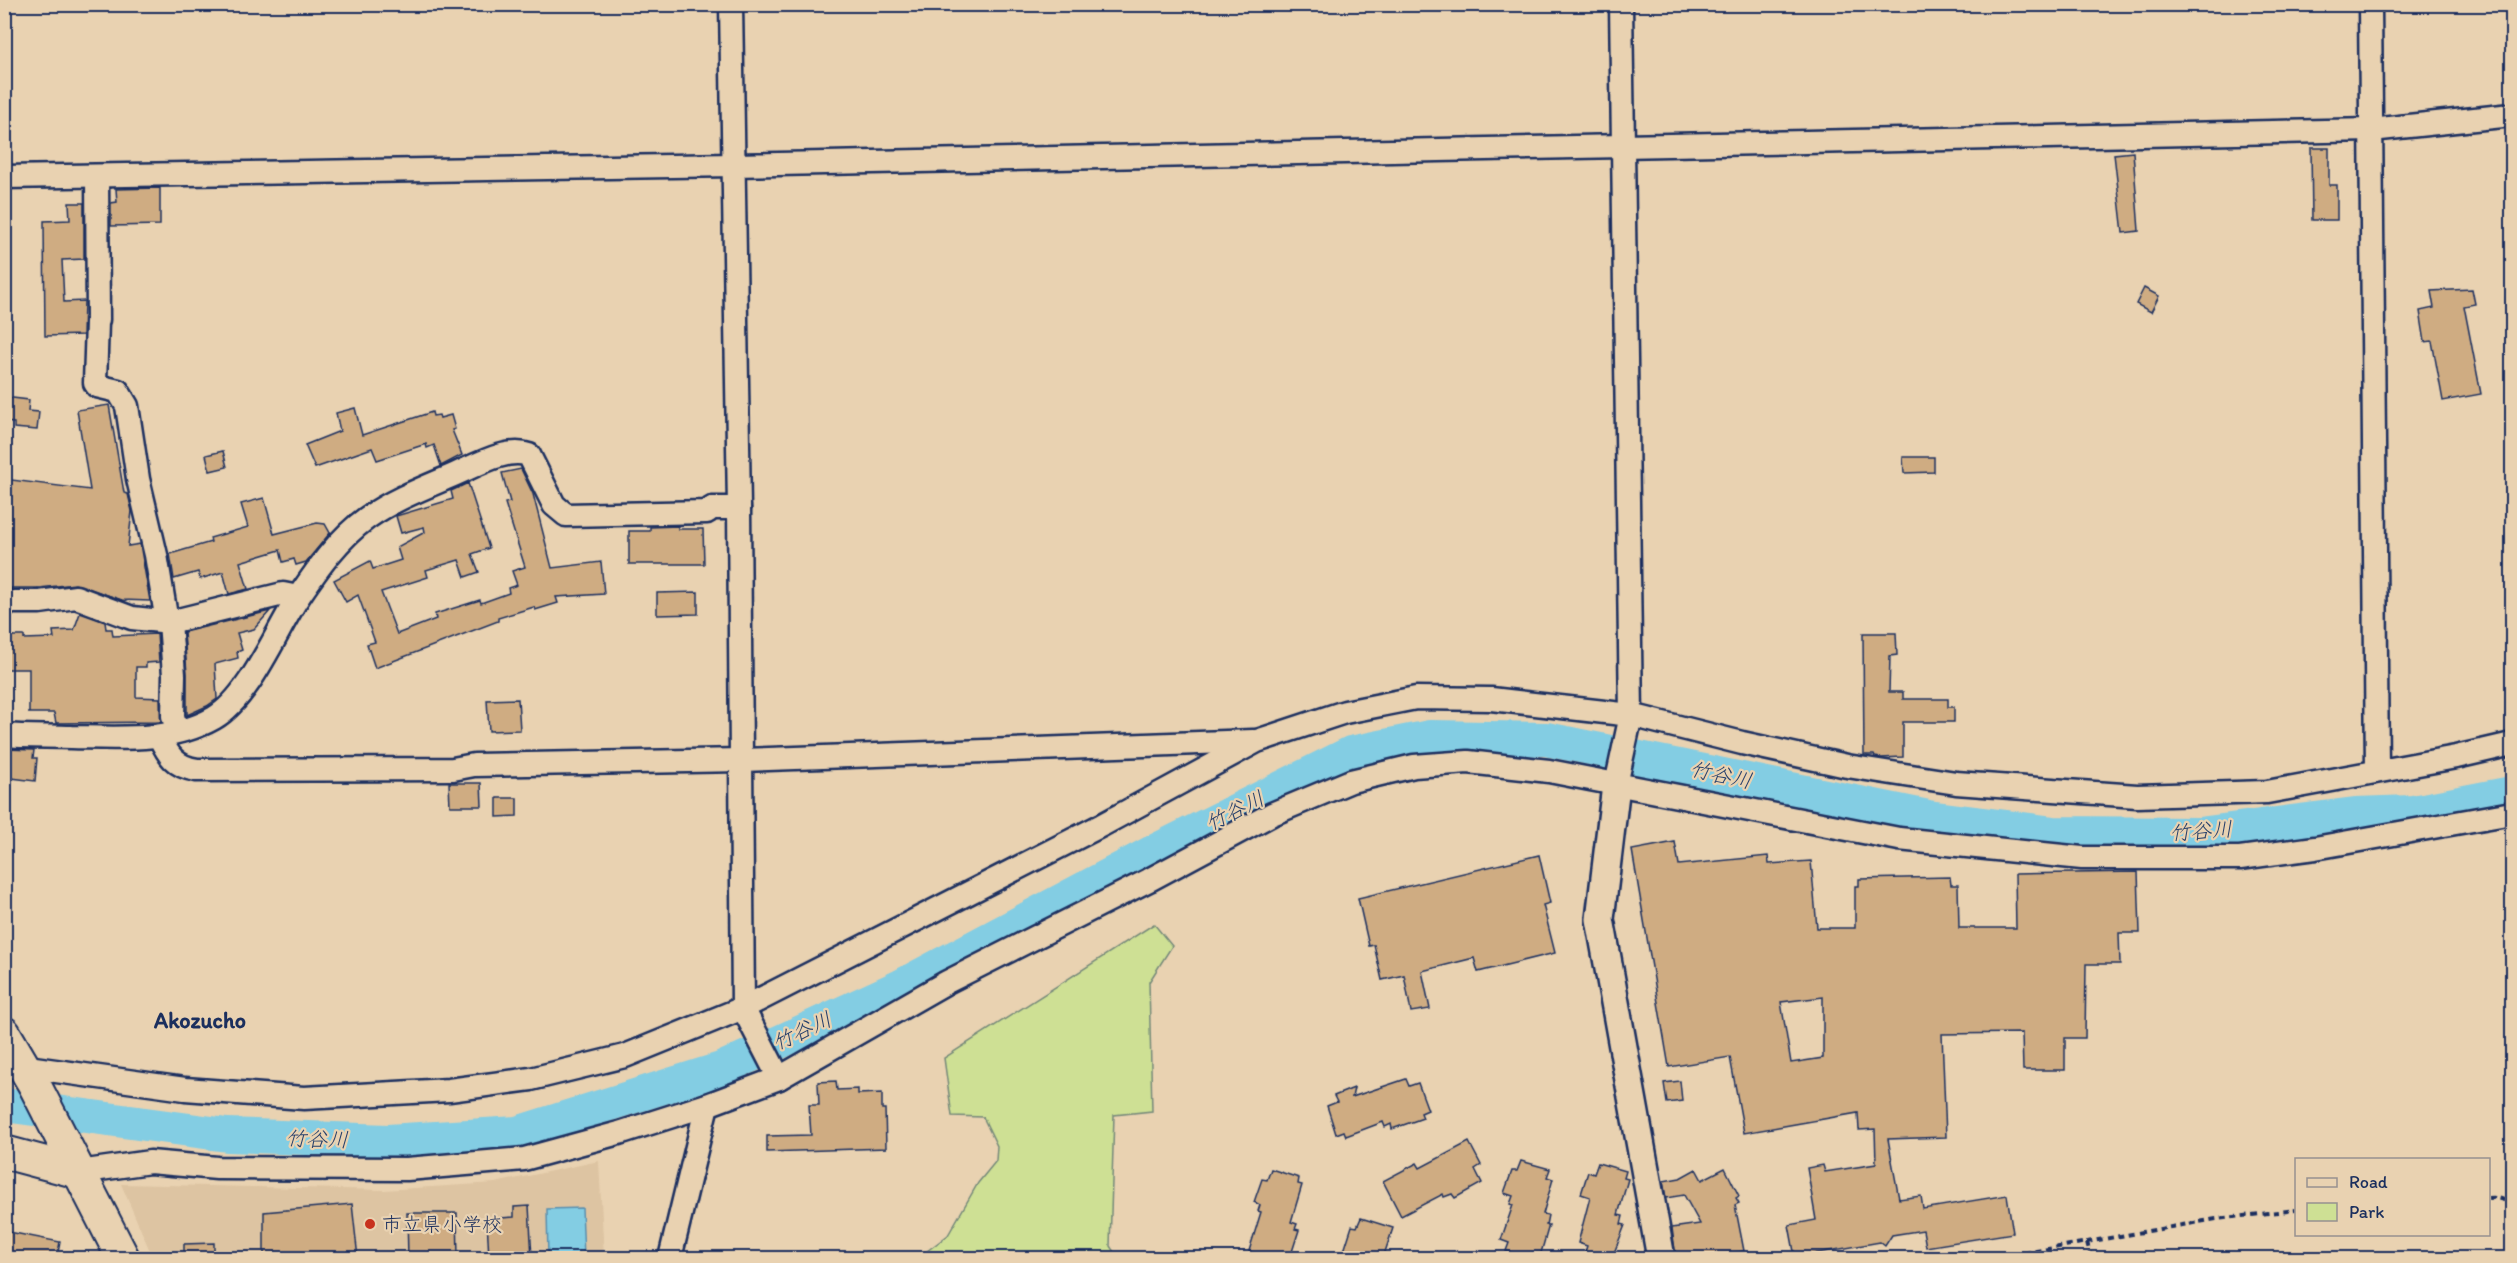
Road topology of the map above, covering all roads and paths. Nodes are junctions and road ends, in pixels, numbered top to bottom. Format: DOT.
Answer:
graph roads {
  1 [pos="731,4"];
  2 [pos="1621,4"];
  3 [pos="2370,4"];
  4 [pos="2512,116"];
  5 [pos="2371,130"];
  6 [pos="1624,145"];
  7 [pos="734,165"];
  8 [pos="97,176"];
  9 [pos="4,177"];
  10 [pos="739,507"];
  11 [pos="298,597"];
  12 [pos="4,602"];
  13 [pos="169,622"];
  14 [pos="1630,721"];
  15 [pos="168,734"];
  16 [pos="4,735"];
  17 [pos="1257,741"];
  18 [pos="2512,744"];
  19 [pos="742,760"];
  20 [pos="2377,770"];
  21 [pos="1618,780"];
  22 [pos="2512,813"];
  23 [pos="743,1008"];
  24 [pos="4,1033"];
  25 [pos="21,1071"];
  26 [pos="776,1073"];
  27 [pos="707,1105"];
  28 [pos="4,1152"];
  29 [pos="75,1164"];
  30 [pos="2490,1198"];
  31 [pos="2512,1209"];
  32 [pos="2295,1210"];
  33 [pos="2088,1242"];
  34 [pos="2014,1255"];
  35 [pos="123,1258"];
  36 [pos="670,1258"];
  37 [pos="1661,1258"];
  38 [pos="2091,1258"];
  1 -- 7 [label="street"];
  2 -- 6 [label="street"];
  3 -- 5 [label="street"];
  4 -- 5 [label="street"];
  5 -- 6 [label="street"];
  5 -- 20 [label="street"];
  6 -- 7 [label="street"];
  6 -- 14 [label="street"];
  7 -- 8 [label="street"];
  7 -- 10 [label="street"];
  8 -- 9 [label="street"];
  8 -- 13 [label="street"];
  10 -- 11 [label="street"];
  10 -- 19 [label="street"];
  11 -- 13 [label="street"];
  11 -- 15 [label="street"];
  12 -- 13 [label="street"];
  13 -- 15 [label="street"];
  14 -- 17 [label="street"];
  14 -- 20 [label="street"];
  14 -- 21 [label="street"];
  15 -- 16 [label="street"];
  15 -- 19 [label="street"];
  17 -- 19 [label="street"];
  17 -- 23 [label="street"];
  18 -- 20 [label="street"];
  19 -- 23 [label="street"];
  21 -- 22 [label="street"];
  21 -- 26 [label="street"];
  21 -- 37 [label="street"];
  23 -- 25 [label="street"];
  23 -- 26 [label="street"];
  24 -- 25 [label="main road"];
  25 -- 29 [label="main road"];
  26 -- 27 [label="street"];
  27 -- 29 [label="street"];
  27 -- 36 [label="street"];
  28 -- 29 [label="main road"];
  29 -- 35 [label="main road"];
  30 -- 31 [label="path"];
  32 -- 33 [label="path"];
  33 -- 34 [label="path"];
  33 -- 38 [label="path"];
}
